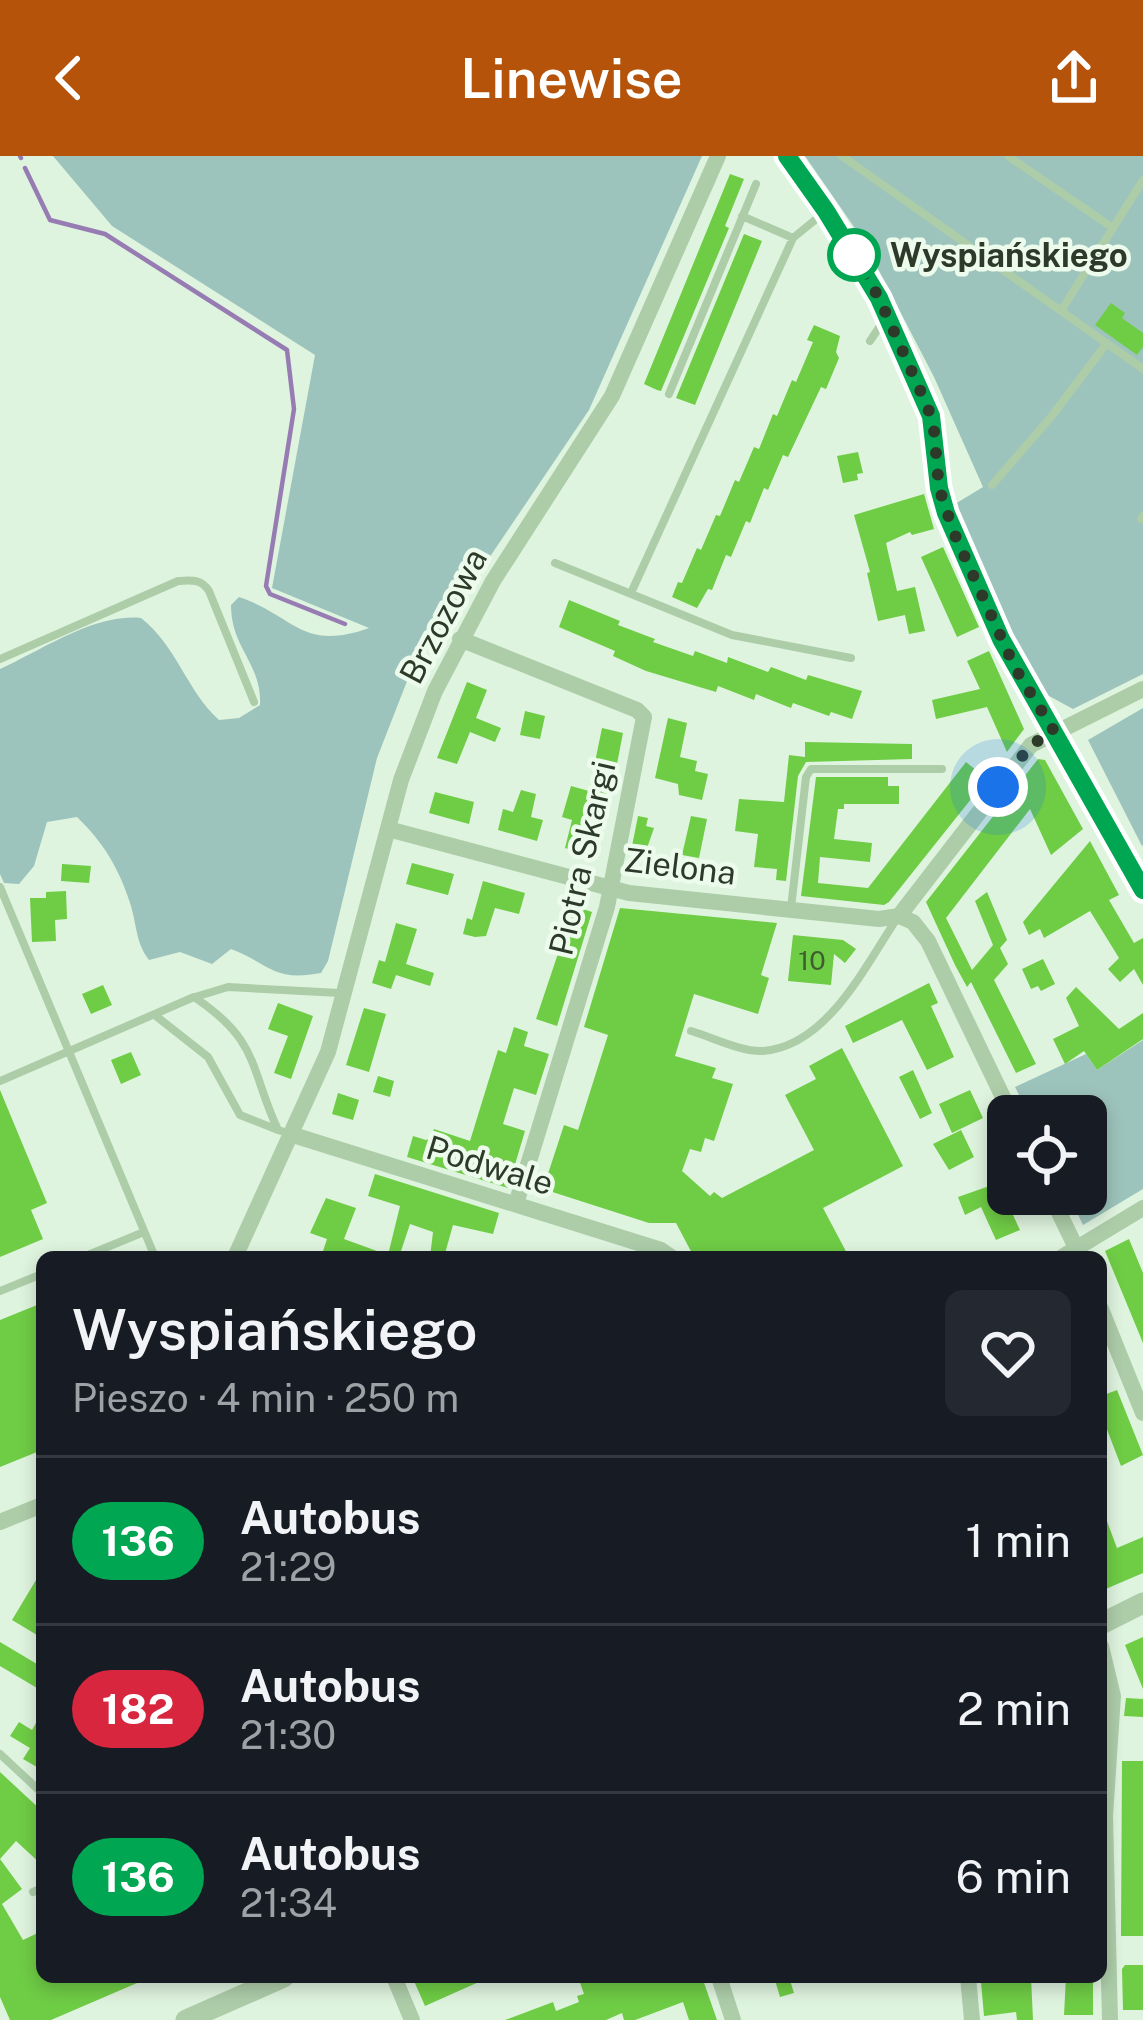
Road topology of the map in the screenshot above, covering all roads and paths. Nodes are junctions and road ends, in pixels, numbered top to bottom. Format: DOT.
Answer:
graph roads {
  1 [pos="718,156"];
  2 [pos="787,156"];
  3 [pos="842,156"];
  4 [pos="1008,156"];
  5 [pos="1143,180"];
  6 [pos="756,184"];
  7 [pos="826,211"];
  8 [pos="742,217"];
  9 [pos="1113,228"];
  10 [pos="794,238"];
  11 [pos="1060,310"];
  12 [pos="888,316"];
  13 [pos="870,341"];
  14 [pos="1107,344"];
  15 [pos="1143,369"];
  16 [pos="669,394"];
  17 [pos="992,485"];
  18 [pos="555,563"];
  19 [pos="631,593"];
  20 [pos="460,639"];
  21 [pos="851,658"];
  22 [pos="0,659"];
  23 [pos="1143,688"];
  24 [pos="254,702"];
  25 [pos="1054,731"];
  26 [pos="942,769"];
  27 [pos="388,829"];
  28 [pos="0,887"];
  29 [pos="609,888"];
  30 [pos="1143,890"];
  31 [pos="791,910"];
  32 [pos="899,916"];
  33 [pos="344,994"];
  34 [pos="194,997"];
  35 [pos="154,1015"];
  36 [pos="691,1030"];
  37 [pos="70,1051"];
  38 [pos="0,1081"];
  39 [pos="1002,1095"];
  40 [pos="284,1132"];
  41 [pos="516,1204"];
  42 [pos="1143,1208"];
  43 [pos="1058,1215"];
  44 [pos="144,1232"];
  45 [pos="98,1251"];
  46 [pos="152,1251"];
  47 [pos="237,1251"];
  48 [pos="663,1251"];
  49 [pos="1072,1251"];
  50 [pos="1078,1251"];
  51 [pos="36,1276"];
  52 [pos="0,1291"];
  53 [pos="1107,1324"];
  54 [pos="1143,1413"];
  55 [pos="36,1507"];
  56 [pos="0,1522"];
  57 [pos="1143,1604"];
  58 [pos="1107,1621"];
  59 [pos="1107,1669"];
  60 [pos="0,1754"];
  61 [pos="36,1787"];
  62 [pos="1107,1801"];
  63 [pos="1107,1867"];
  64 [pos="270,1983"];
  65 [pos="397,1983"];
  66 [pos="721,1983"];
  67 [pos="969,1983"];
  68 [pos="186,2020"];
  69 [pos="412,2020"];
  70 [pos="733,2020"];
  71 [pos="972,2020"];
  72 [pos="1110,2020"];
  1 -- 20 [label="street, Brzozowa"];
  2 -- 7 [label="street"];
  3 -- 11 [label="lane"];
  4 -- 9 [label="lane"];
  5 -- 9 [label="lane"];
  6 -- 8 [label="lane"];
  7 -- 10 [label="lane"];
  7 -- 12 [label="street"];
  8 -- 10 [label="lane"];
  8 -- 16 [label="lane"];
  9 -- 11 [label="lane"];
  10 -- 19 [label="lane"];
  11 -- 14 [label="lane"];
  12 -- 13 [label="lane"];
  12 -- 25 [label="street"];
  14 -- 15 [label="lane"];
  14 -- 17 [label="lane"];
  18 -- 19 [label="lane"];
  19 -- 21 [label="lane"];
  20 -- 27 [label="street, Brzozowa"];
  20 -- 29 [label="street, Piotra Skargi"];
  22 -- 24 [label="lane"];
  23 -- 25 [label="street"];
  25 -- 30 [label="street"];
  25 -- 32 [label="street"];
  26 -- 31 [label="lane"];
  27 -- 29 [label="street, Zielona"];
  27 -- 33 [label="street, Brzozowa"];
  28 -- 37 [label="lane"];
  29 -- 31 [label="street, Zielona"];
  29 -- 41 [label="street, Piotra Skargi"];
  31 -- 32 [label="street, Zielona"];
  32 -- 36 [label="lane"];
  32 -- 39 [label="street"];
  33 -- 34 [label="lane"];
  33 -- 40 [label="street, Brzozowa"];
  34 -- 35 [label="lane"];
  34 -- 40 [label="lane"];
  35 -- 37 [label="lane"];
  35 -- 40 [label="lane"];
  37 -- 38 [label="lane"];
  37 -- 44 [label="lane"];
  40 -- 41 [label="street, Podwale"];
  40 -- 47 [label="street, Brzozowa"];
  41 -- 48 [label="street, Podwale"];
  42 -- 50 [label="street"];
  43 -- 49 [label="street"];
  44 -- 45 [label="lane"];
  44 -- 46 [label="lane"];
  51 -- 52 [label="lane"];
  53 -- 54 [label="street"];
  55 -- 56 [label="street"];
  57 -- 58 [label="street"];
  59 -- 62 [label="street"];
  60 -- 61 [label="lane"];
  63 -- 72 [label="street"];
  64 -- 68 [label="street"];
  65 -- 69 [label="street"];
  66 -- 70 [label="street"];
  67 -- 71 [label="street"];
}
